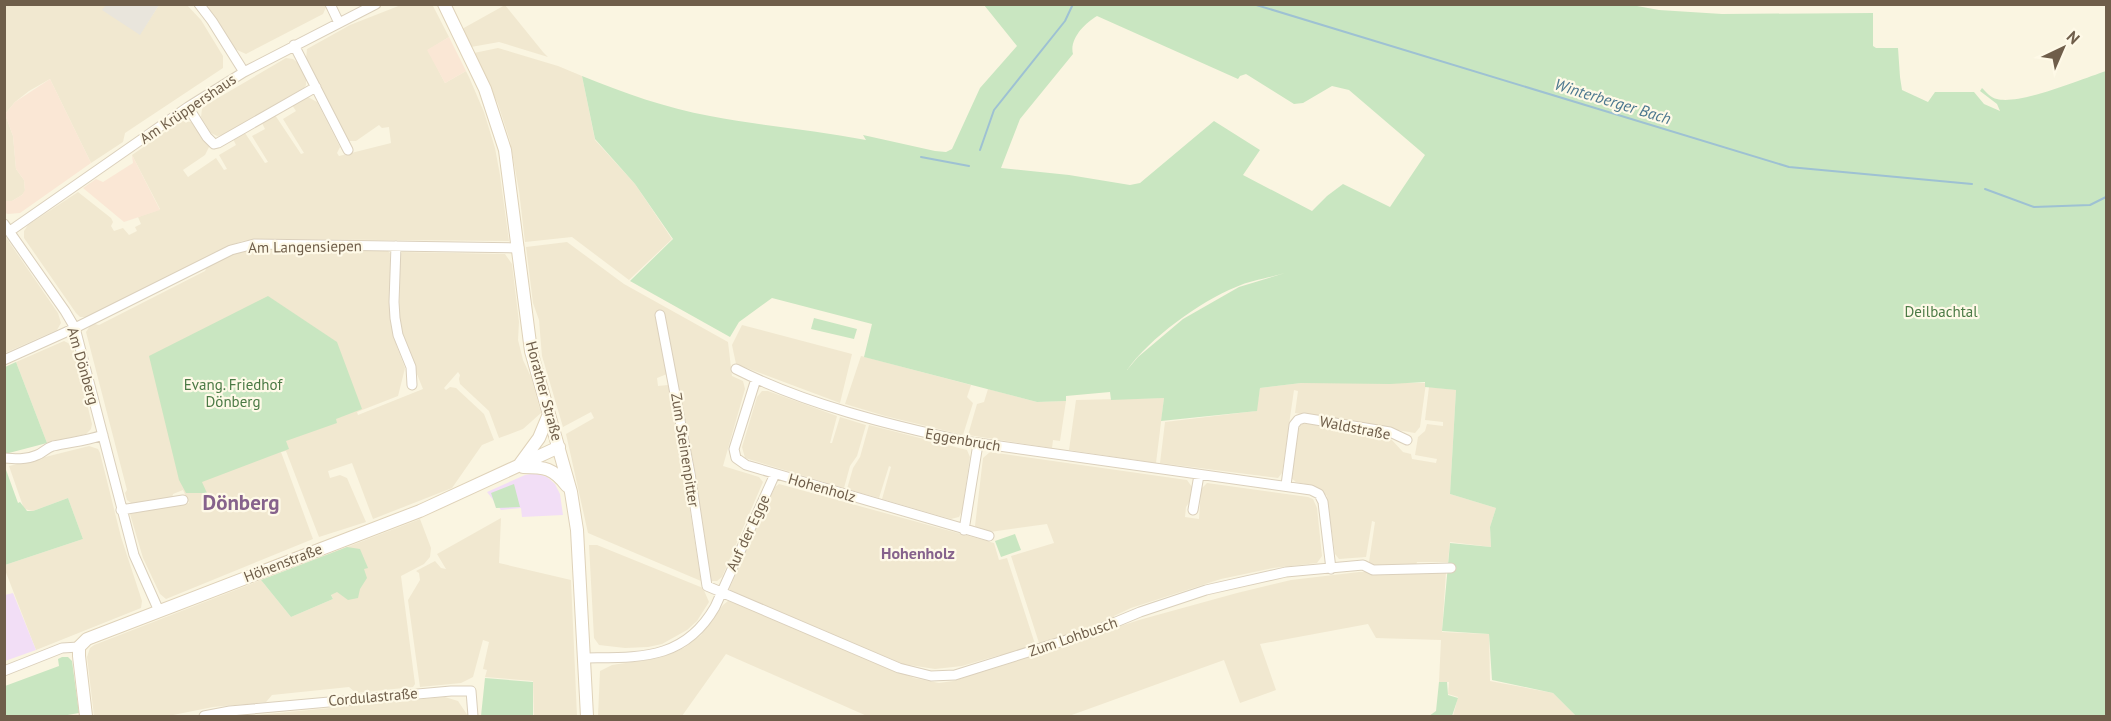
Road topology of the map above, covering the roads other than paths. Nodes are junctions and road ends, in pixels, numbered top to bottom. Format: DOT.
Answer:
graph roads {
  1 [pos="330,4"];
  2 [pos="376,4"];
  3 [pos="444,4"];
  4 [pos="201,5"];
  5 [pos="339,23"];
  6 [pos="294,45"];
  7 [pos="244,72"];
  8 [pos="316,87"];
  9 [pos="188,108"];
  10 [pos="348,150"];
  11 [pos="8,232"];
  12 [pos="396,246"];
  13 [pos="519,248"];
  14 [pos="660,315"];
  15 [pos="75,328"];
  16 [pos="4,360"];
  17 [pos="736,369"];
  18 [pos="756,379"];
  19 [pos="412,385"];
  20 [pos="549,414"];
  21 [pos="103,435"];
  22 [pos="1407,440"];
  23 [pos="978,444"];
  24 [pos="559,447"];
  25 [pos="4,458"];
  26 [pos="517,467"];
  27 [pos="775,474"];
  28 [pos="1199,475"];
  29 [pos="1286,486"];
  30 [pos="571,492"];
  31 [pos="183,500"];
  32 [pos="121,510"];
  33 [pos="1193,510"];
  34 [pos="964,530"];
  35 [pos="989,536"];
  36 [pos="1451,568"];
  37 [pos="1331,569"];
  38 [pos="708,586"];
  39 [pos="720,592"];
  40 [pos="159,611"];
  41 [pos="79,647"];
  42 [pos="585,658"];
  43 [pos="4,671"];
  44 [pos="230,714"];
  45 [pos="86,717"];
  46 [pos="204,717"];
  47 [pos="473,717"];
  48 [pos="587,717"];
  1 -- 5 [label="street"];
  2 -- 5 [label="street, Am Krüppershaus"];
  3 -- 13 [label="main road, Horather Straße"];
  4 -- 7 [label="street"];
  5 -- 6 [label="street, Am Krüppershaus"];
  6 -- 7 [label="street, Am Krüppershaus"];
  6 -- 8 [label="street"];
  7 -- 9 [label="street, Am Krüppershaus"];
  8 -- 9 [label="street"];
  8 -- 10 [label="street"];
  9 -- 11 [label="street, Am Krüppershaus"];
  11 -- 15 [label="street, Am Dönberg"];
  12 -- 13 [label="street, Am Langensiepen"];
  12 -- 15 [label="street, Am Langensiepen"];
  12 -- 19 [label="street"];
  13 -- 20 [label="main road, Horather Straße"];
  14 -- 38 [label="street, Zum Steinenpitter"];
  15 -- 16 [label="street, Am Langensiepen"];
  15 -- 21 [label="street, Am Dönberg"];
  17 -- 18 [label="street, Eggenbruch"];
  18 -- 23 [label="street, Eggenbruch"];
  18 -- 27 [label="street, Hohenholz"];
  20 -- 24 [label="main road, Horather Straße"];
  20 -- 26 [label="main road"];
  21 -- 25 [label="street"];
  21 -- 32 [label="street, Am Dönberg"];
  22 -- 29 [label="street, Waldstraße"];
  23 -- 28 [label="street, Eggenbruch"];
  23 -- 34 [label="street"];
  24 -- 26 [label="main road, Höhenstraße"];
  24 -- 30 [label="main road, Horather Straße"];
  26 -- 30 [label="main road"];
  26 -- 40 [label="main road, Höhenstraße"];
  27 -- 34 [label="street, Hohenholz"];
  27 -- 39 [label="street, Auf der Egge"];
  28 -- 29 [label="street, Eggenbruch"];
  28 -- 33 [label="street"];
  29 -- 37 [label="street, Eggenbruch"];
  30 -- 42 [label="main road, Horather Straße"];
  31 -- 32 [label="street"];
  32 -- 40 [label="street, Am Dönberg"];
  34 -- 35 [label="street, Hohenholz"];
  36 -- 37 [label="street, Zum Lohbusch"];
  37 -- 39 [label="street, Zum Lohbusch"];
  38 -- 39 [label="street, Zum Lohbusch"];
  39 -- 42 [label="street, Auf der Egge"];
  40 -- 41 [label="main road, Höhenstraße"];
  41 -- 43 [label="street, Höhenstraße"];
  41 -- 45 [label="main road"];
  42 -- 48 [label="main road, Horather Straße"];
  44 -- 46 [label="street, Cordulastraße"];
  44 -- 47 [label="street, Cordulastraße"];
}
